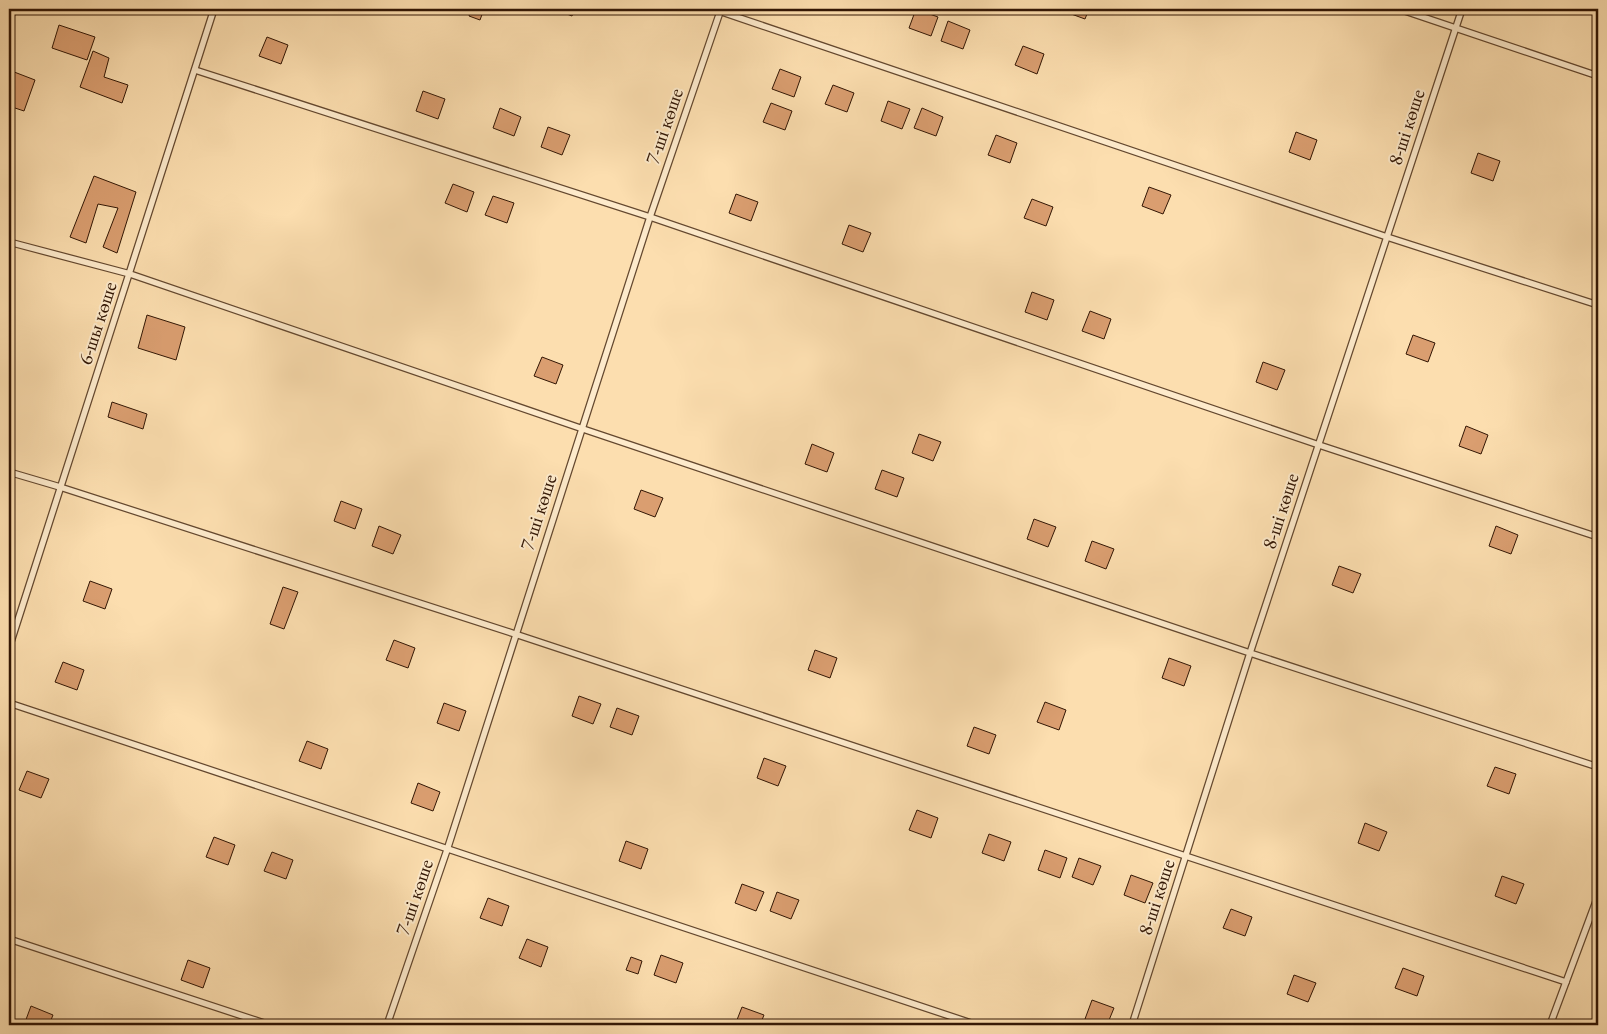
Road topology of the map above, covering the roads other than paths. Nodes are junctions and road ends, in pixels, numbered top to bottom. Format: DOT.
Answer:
graph roads {
  1 [pos="13,9"];
  2 [pos="214,9"];
  3 [pos="713,9"];
  4 [pos="1399,9"];
  5 [pos="1462,9"];
  6 [pos="721,10"];
  7 [pos="9,23"];
  8 [pos="1456,27"];
  9 [pos="195,70"];
  10 [pos="1598,76"];
  11 [pos="650,217"];
  12 [pos="1387,237"];
  13 [pos="9,242"];
  14 [pos="130,274"];
  15 [pos="1598,305"];
  16 [pos="583,429"];
  17 [pos="1319,445"];
  18 [pos="9,472"];
  19 [pos="60,487"];
  20 [pos="1598,536"];
  21 [pos="515,634"];
  22 [pos="9,648"];
  23 [pos="1250,652"];
  24 [pos="9,703"];
  25 [pos="1598,767"];
  26 [pos="447,850"];
  27 [pos="1186,857"];
  28 [pos="1598,896"];
  29 [pos="9,939"];
  30 [pos="1566,982"];
  31 [pos="270,1025"];
  32 [pos="387,1025"];
  33 [pos="977,1025"];
  34 [pos="1132,1025"];
  35 [pos="1550,1025"];
  1 -- 7 [label="lane"];
  2 -- 9 [label="lane, 6-шы көше"];
  3 -- 6 [label="lane"];
  4 -- 8 [label="lane"];
  5 -- 8 [label="lane, 8-ші көше"];
  6 -- 11 [label="lane, 7-ші көше"];
  6 -- 12 [label="lane"];
  8 -- 10 [label="lane"];
  8 -- 12 [label="lane, 8-ші көше"];
  9 -- 11 [label="lane"];
  9 -- 14 [label="lane, 6-шы көше"];
  11 -- 16 [label="lane, 7-ші көше"];
  11 -- 17 [label="lane"];
  12 -- 15 [label="lane"];
  12 -- 17 [label="lane, 8-ші көше"];
  13 -- 14 [label="lane"];
  14 -- 16 [label="lane"];
  14 -- 19 [label="lane, 6-шы көше"];
  16 -- 21 [label="lane, 7-ші көше"];
  16 -- 23 [label="lane"];
  17 -- 20 [label="lane"];
  17 -- 23 [label="lane, 8-ші көше"];
  18 -- 19 [label="lane"];
  19 -- 21 [label="lane"];
  19 -- 22 [label="lane, 6-шы көше"];
  21 -- 26 [label="lane, 7-ші көше"];
  21 -- 27 [label="lane"];
  23 -- 25 [label="lane"];
  23 -- 27 [label="lane, 8-ші көше"];
  24 -- 26 [label="lane"];
  26 -- 32 [label="lane, 7-ші көше"];
  26 -- 33 [label="lane"];
  27 -- 30 [label="lane"];
  27 -- 34 [label="lane, 8-ші көше"];
  28 -- 30 [label="lane"];
  29 -- 31 [label="lane"];
  30 -- 35 [label="lane"];
}
